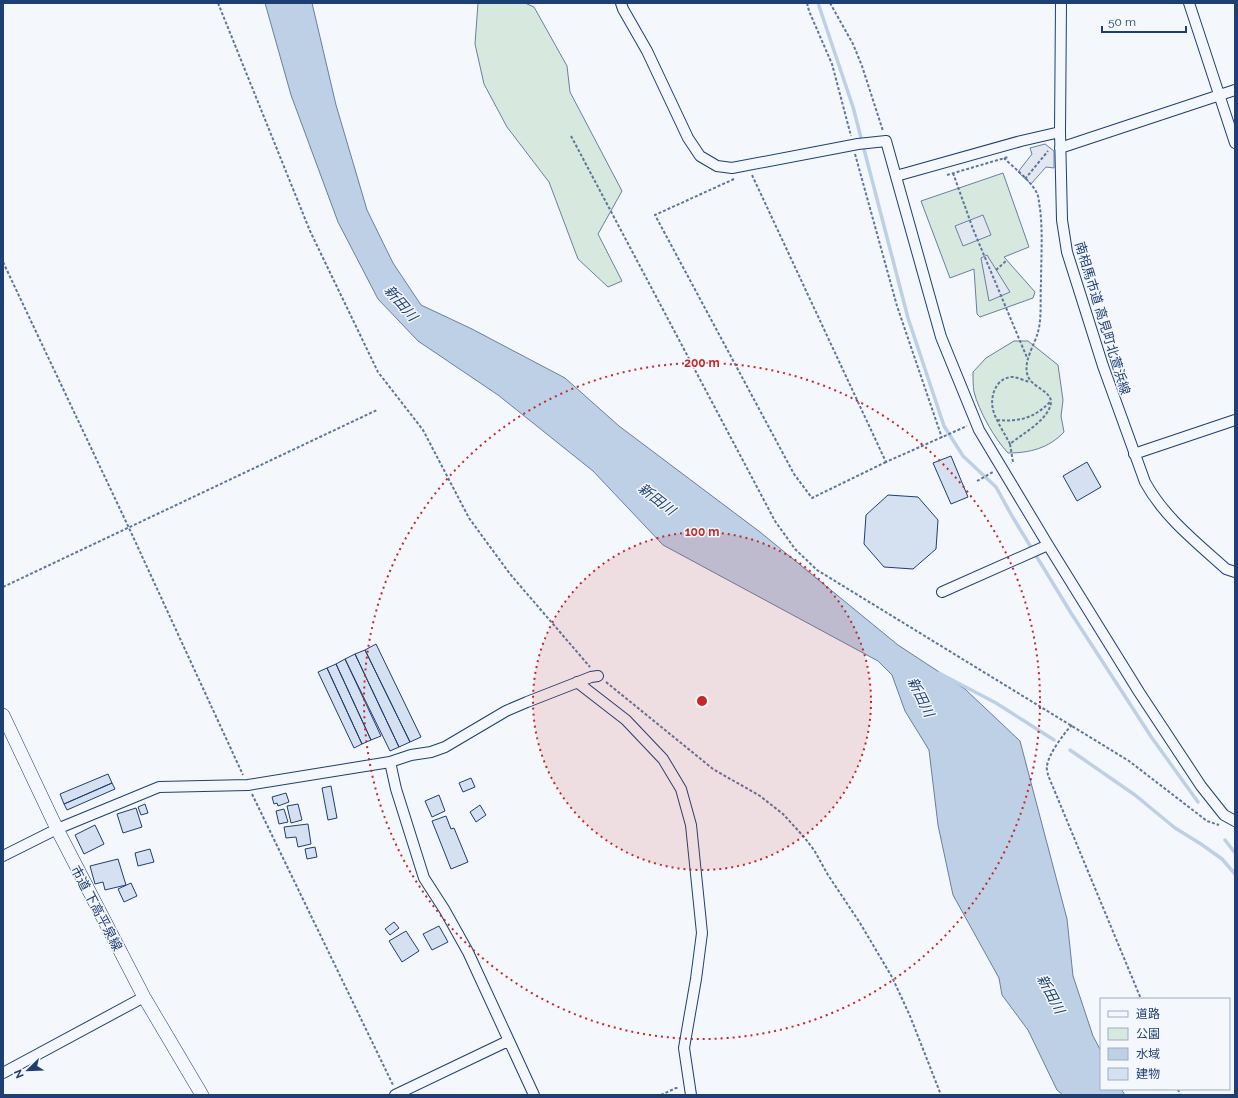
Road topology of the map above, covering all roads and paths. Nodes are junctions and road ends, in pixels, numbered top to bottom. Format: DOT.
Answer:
graph roads {
  1 [pos="218,3"];
  2 [pos="621,3"];
  3 [pos="807,3"];
  4 [pos="830,3"];
  5 [pos="1060,3"];
  6 [pos="1189,3"];
  7 [pos="1235,90"];
  8 [pos="1219,96"];
  9 [pos="1060,132"];
  10 [pos="571,136"];
  11 [pos="886,141"];
  12 [pos="1235,143"];
  13 [pos="859,144"];
  14 [pos="1060,148"];
  15 [pos="1048,151"];
  16 [pos="1011,156"];
  17 [pos="1004,158"];
  18 [pos="747,165"];
  19 [pos="954,174"];
  20 [pos="896,176"];
  21 [pos="947,176"];
  22 [pos="1025,179"];
  23 [pos="1007,260"];
  24 [pos="3,262"];
  25 [pos="996,270"];
  26 [pos="1028,361"];
  27 [pos="1030,382"];
  28 [pos="1051,401"];
  29 [pos="378,410"];
  30 [pos="998,420"];
  31 [pos="1235,420"];
  32 [pos="964,427"];
  33 [pos="942,438"];
  34 [pos="1010,444"];
  35 [pos="1134,454"];
  36 [pos="886,462"];
  37 [pos="999,469"];
  38 [pos="976,480"];
  39 [pos="129,528"];
  40 [pos="1044,547"];
  41 [pos="1235,572"];
  42 [pos="3,587"];
  43 [pos="942,592"];
  44 [pos="598,676"];
  45 [pos="577,682"];
  46 [pos="3,715"];
  47 [pos="1072,725"];
  48 [pos="390,762"];
  49 [pos="248,785"];
  50 [pos="1234,821"];
  51 [pos="57,830"];
  52 [pos="3,856"];
  53 [pos="144,997"];
  54 [pos="1141,998"];
  55 [pos="508,1041"];
  56 [pos="3,1072"];
  57 [pos="691,1092"];
  58 [pos="396,1094"];
  59 [pos="202,1095"];
  60 [pos="534,1095"];
  61 [pos="661,1095"];
  62 [pos="941,1095"];
  1 -- 44 [label="path"];
  2 -- 18 [label="street"];
  3 -- 13 [label="path"];
  4 -- 11 [label="path"];
  5 -- 9 [label="street, 南相馬市道 高見町北萱浜線"];
  6 -- 8 [label="street"];
  7 -- 8 [label="street"];
  8 -- 12 [label="street"];
  8 -- 14 [label="street"];
  9 -- 14 [label="street, 南相馬市道 高見町北萱浜線"];
  9 -- 20 [label="street"];
  10 -- 47 [label="path"];
  11 -- 13 [label="street"];
  11 -- 20 [label="street"];
  13 -- 18 [label="street"];
  13 -- 33 [label="path"];
  14 -- 35 [label="street, 南相馬市道 高見町北萱浜線"];
  15 -- 22 [label="path"];
  16 -- 17 [label="path"];
  17 -- 19 [label="path"];
  17 -- 22 [label="path"];
  18 -- 36 [label="path"];
  18 -- 36 [label="path"];
  19 -- 21 [label="path"];
  19 -- 26 [label="path"];
  20 -- 37 [label="street"];
  22 -- 26 [label="path"];
  23 -- 25 [label="path"];
  24 -- 39 [label="path"];
  26 -- 27 [label="path"];
  27 -- 28 [label="path"];
  27 -- 30 [label="path"];
  28 -- 30 [label="path"];
  28 -- 34 [label="path"];
  29 -- 39 [label="path"];
  30 -- 34 [label="path"];
  31 -- 35 [label="street"];
  32 -- 33 [label="path"];
  33 -- 36 [label="path"];
  34 -- 37 [label="path"];
  35 -- 41 [label="street, 南相馬市道 高見町北萱浜線"];
  37 -- 38 [label="path"];
  37 -- 40 [label="street"];
  39 -- 42 [label="path"];
  39 -- 49 [label="path"];
  40 -- 43 [label="street"];
  40 -- 50 [label="street"];
  44 -- 45 [label="street"];
  44 -- 62 [label="path"];
  45 -- 48 [label="street"];
  45 -- 57 [label="street"];
  46 -- 51 [label="street, 市道 下高平泉線"];
  47 -- 50 [label="path"];
  47 -- 54 [label="path"];
  48 -- 49 [label="street"];
  48 -- 55 [label="street"];
  49 -- 51 [label="street"];
  49 -- 58 [label="path"];
  51 -- 52 [label="street"];
  51 -- 53 [label="street, 市道 下高平泉線"];
  53 -- 56 [label="street"];
  53 -- 59 [label="street, 市道 下高平泉線"];
  55 -- 58 [label="street"];
  55 -- 60 [label="street"];
  57 -- 61 [label="path"];
}
